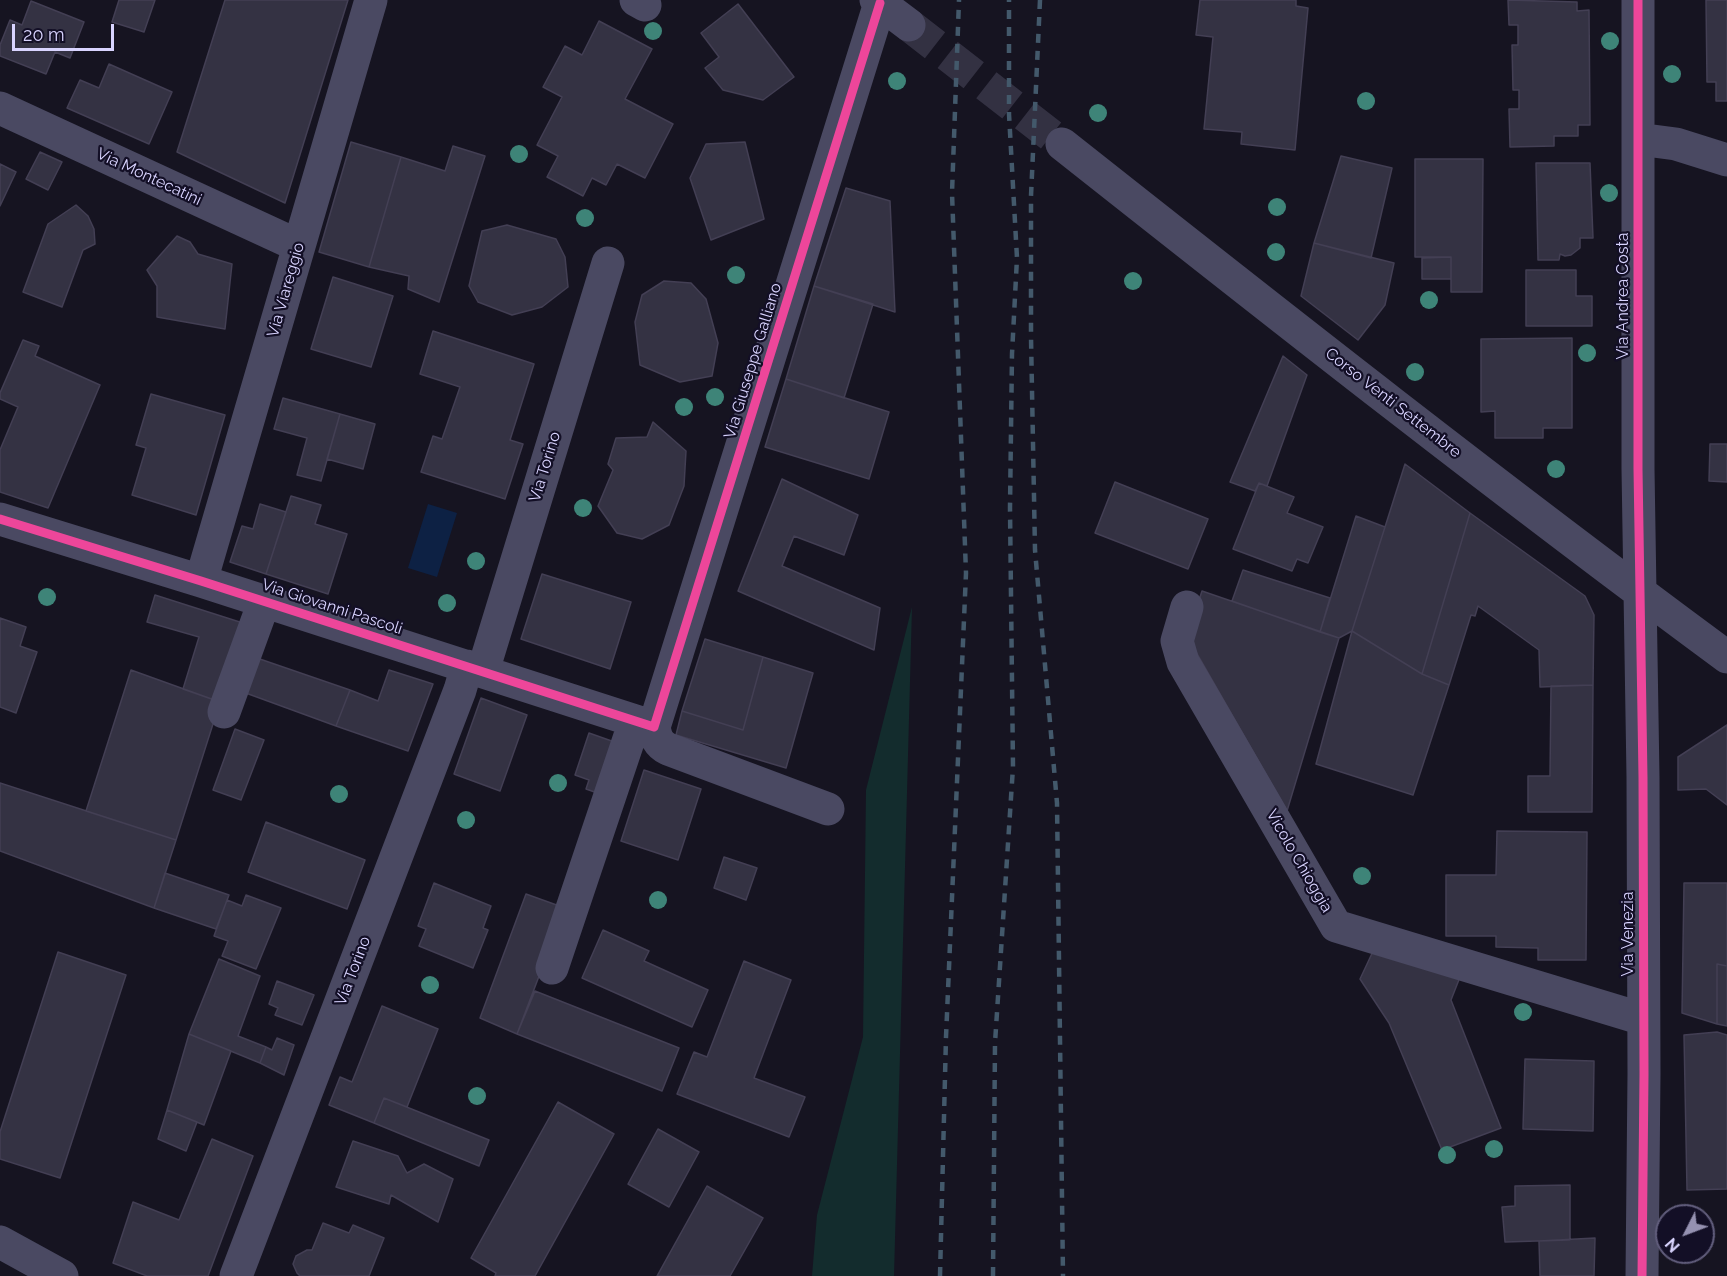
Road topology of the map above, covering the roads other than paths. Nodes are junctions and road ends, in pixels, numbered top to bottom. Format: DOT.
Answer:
graph roads {
  1 [pos="371,0"];
  2 [pos="1638,0"];
  3 [pos="878,2"];
  4 [pos="909,25"];
  5 [pos="0,108"];
  6 [pos="1638,139"];
  7 [pos="1062,144"];
  8 [pos="1727,160"];
  9 [pos="299,246"];
  10 [pos="608,263"];
  11 [pos="0,519"];
  12 [pos="201,580"];
  13 [pos="1638,592"];
  14 [pos="264,602"];
  15 [pos="1187,607"];
  16 [pos="1727,657"];
  17 [pos="475,668"];
  18 [pos="224,712"];
  19 [pos="644,724"];
  20 [pos="828,809"];
  21 [pos="552,968"];
  22 [pos="1643,1019"];
  23 [pos="10,1257"];
  24 [pos="62,1276"];
  25 [pos="236,1276"];
  26 [pos="1642,1276"];
  1 -- 9 [label="street, Via Viareggio"];
  2 -- 6 [label="street, Via Andrea Costa"];
  3 -- 4 [label="street"];
  3 -- 19 [label="street, Via Giuseppe Galliano"];
  5 -- 9 [label="street, Via Montecatini"];
  6 -- 8 [label="street"];
  6 -- 13 [label="street, Via Andrea Costa"];
  7 -- 13 [label="street, Corso Venti Settembre"];
  9 -- 12 [label="street, Via Viareggio"];
  10 -- 17 [label="street, Via Torino"];
  11 -- 12 [label="street, Via Giovanni Pascoli"];
  12 -- 14 [label="street, Via Giovanni Pascoli"];
  13 -- 16 [label="street, Corso Venti Settembre"];
  13 -- 22 [label="street, Via Venezia"];
  14 -- 17 [label="street, Via Giovanni Pascoli"];
  14 -- 18 [label="street"];
  15 -- 22 [label="street, Vicolo Chioggia"];
  17 -- 19 [label="street, Via Giovanni Pascoli"];
  17 -- 25 [label="street, Via Torino"];
  19 -- 20 [label="street"];
  19 -- 21 [label="street, Via Giuseppe Galliano"];
  22 -- 26 [label="street, Via Venezia"];
  23 -- 24 [label="street"];
}
